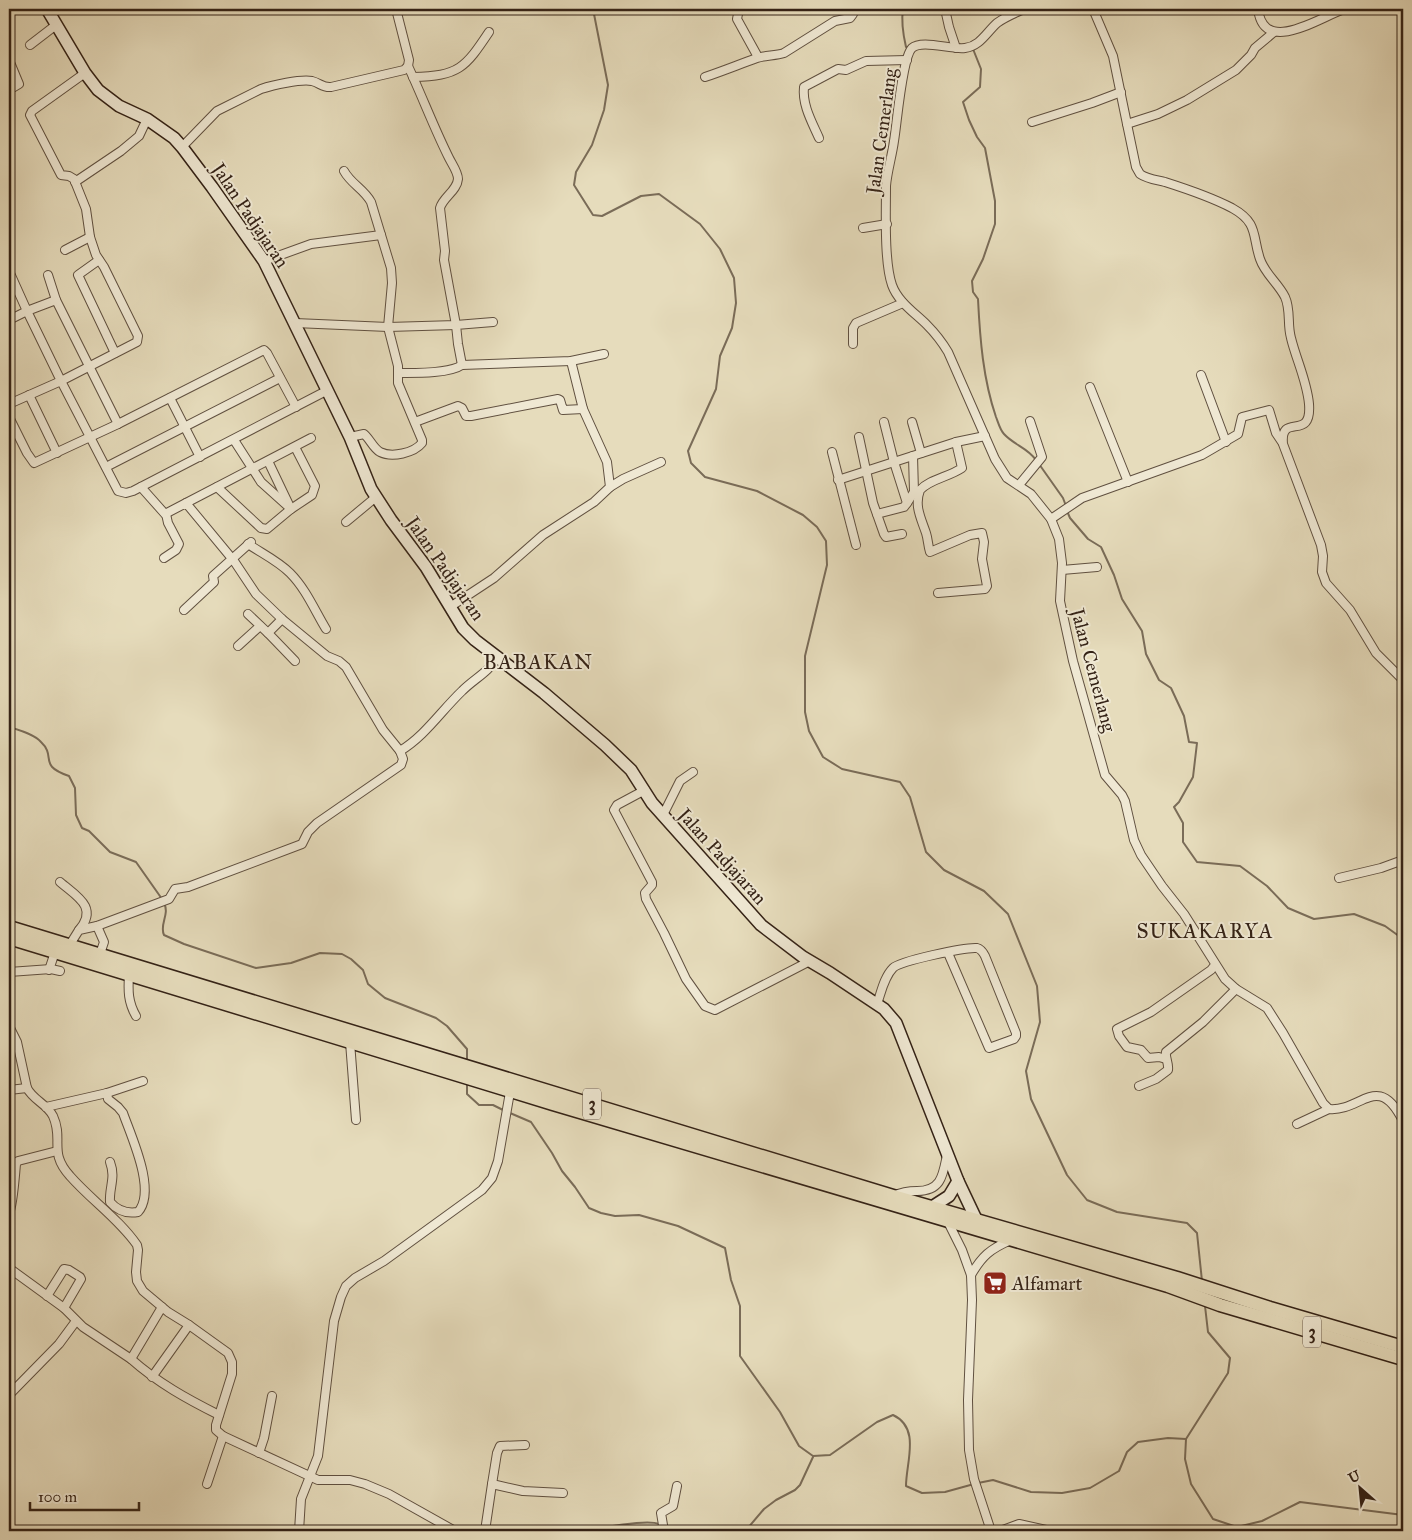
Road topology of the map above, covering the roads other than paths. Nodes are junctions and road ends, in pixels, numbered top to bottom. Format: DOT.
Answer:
graph roads {
  1 [pos="47,9"];
  2 [pos="396,9"];
  3 [pos="739,9"];
  4 [pos="854,9"];
  5 [pos="945,9"];
  6 [pos="1024,9"];
  7 [pos="1093,9"];
  8 [pos="1258,9"];
  9 [pos="1345,9"];
  10 [pos="56,26"];
  11 [pos="490,32"];
  12 [pos="1274,32"];
  13 [pos="30,45"];
  14 [pos="956,48"];
  15 [pos="758,57"];
  16 [pos="9,60"];
  17 [pos="907,60"];
  18 [pos="408,66"];
  19 [pos="84,73"];
  20 [pos="705,76"];
  21 [pos="413,77"];
  22 [pos="9,90"];
  23 [pos="1121,92"];
  24 [pos="147,119"];
  25 [pos="1032,122"];
  26 [pos="1126,124"];
  27 [pos="819,138"];
  28 [pos="182,147"];
  29 [pos="344,171"];
  30 [pos="75,182"];
  31 [pos="886,224"];
  32 [pos="863,228"];
  33 [pos="382,235"];
  34 [pos="90,237"];
  35 [pos="65,250"];
  36 [pos="99,260"];
  37 [pos="264,261"];
  38 [pos="9,271"];
  39 [pos="48,276"];
  40 [pos="56,300"];
  41 [pos="903,303"];
  42 [pos="27,311"];
  43 [pos="9,320"];
  44 [pos="493,322"];
  45 [pos="295,323"];
  46 [pos="456,326"];
  47 [pos="388,327"];
  48 [pos="853,344"];
  49 [pos="115,353"];
  50 [pos="604,354"];
  51 [pos="571,361"];
  52 [pos="462,364"];
  53 [pos="90,365"];
  54 [pos="398,373"];
  55 [pos="1202,375"];
  56 [pos="280,378"];
  57 [pos="61,381"];
  58 [pos="1090,388"];
  59 [pos="328,390"];
  60 [pos="29,395"];
  61 [pos="170,398"];
  62 [pos="9,404"];
  63 [pos="296,407"];
  64 [pos="583,409"];
  65 [pos="9,417"];
  66 [pos="1030,421"];
  67 [pos="415,422"];
  68 [pos="884,422"];
  69 [pos="912,422"];
  70 [pos="118,424"];
  71 [pos="185,426"];
  72 [pos="984,436"];
  73 [pos="90,437"];
  74 [pos="350,437"];
  75 [pos="858,437"];
  76 [pos="311,438"];
  77 [pos="234,440"];
  78 [pos="956,442"];
  79 [pos="1226,442"];
  80 [pos="1283,444"];
  81 [pos="295,447"];
  82 [pos="832,452"];
  83 [pos="58,453"];
  84 [pos="917,454"];
  85 [pos="200,457"];
  86 [pos="268,461"];
  87 [pos="661,462"];
  88 [pos="894,462"];
  89 [pos="106,467"];
  90 [pos="252,470"];
  91 [pos="865,471"];
  92 [pos="838,480"];
  93 [pos="1128,482"];
  94 [pos="1019,485"];
  95 [pos="141,487"];
  96 [pos="218,487"];
  97 [pos="610,487"];
  98 [pos="376,497"];
  99 [pos="186,503"];
  100 [pos="907,503"];
  101 [pos="291,509"];
  102 [pos="166,514"];
  103 [pos="877,514"];
  104 [pos="1051,519"];
  105 [pos="346,522"];
  106 [pos="902,534"];
  107 [pos="856,545"];
  108 [pos="164,558"];
  109 [pos="232,559"];
  110 [pos="1096,567"];
  111 [pos="1062,570"];
  112 [pos="938,593"];
  113 [pos="450,607"];
  114 [pos="184,610"];
  115 [pos="248,614"];
  116 [pos="282,619"];
  117 [pos="260,626"];
  118 [pos="326,629"];
  119 [pos="268,633"];
  120 [pos="238,646"];
  121 [pos="498,656"];
  122 [pos="295,661"];
  123 [pos="1403,680"];
  124 [pos="400,751"];
  125 [pos="693,772"];
  126 [pos="645,790"];
  127 [pos="662,815"];
  128 [pos="1403,860"];
  129 [pos="1339,878"];
  130 [pos="60,882"];
  131 [pos="97,926"];
  132 [pos="9,927"];
  133 [pos="79,930"];
  134 [pos="9,938"];
  135 [pos="69,946"];
  136 [pos="54,952"];
  137 [pos="948,953"];
  138 [pos="100,954"];
  139 [pos="810,961"];
  140 [pos="1215,965"];
  141 [pos="49,970"];
  142 [pos="9,972"];
  143 [pos="60,972"];
  144 [pos="129,975"];
  145 [pos="1236,989"];
  146 [pos="877,1004"];
  147 [pos="136,1016"];
  148 [pos="9,1026"];
  149 [pos="350,1042"];
  150 [pos="1166,1059"];
  151 [pos="143,1081"];
  152 [pos="1140,1086"];
  153 [pos="27,1088"];
  154 [pos="9,1090"];
  155 [pos="510,1092"];
  156 [pos="107,1093"];
  157 [pos="1403,1102"];
  158 [pos="46,1107"];
  159 [pos="1328,1108"];
  160 [pos="1397,1109"];
  161 [pos="356,1120"];
  162 [pos="1403,1121"];
  163 [pos="1297,1124"];
  164 [pos="57,1151"];
  165 [pos="948,1154"];
  166 [pos="110,1162"];
  167 [pos="958,1181"];
  168 [pos="848,1187"];
  169 [pos="893,1196"];
  170 [pos="932,1207"];
  171 [pos="9,1213"];
  172 [pos="976,1219"];
  173 [pos="948,1222"];
  174 [pos="1011,1240"];
  175 [pos="9,1268"];
  176 [pos="971,1275"];
  177 [pos="1172,1282"];
  178 [pos="47,1296"];
  179 [pos="1221,1299"];
  180 [pos="162,1307"];
  181 [pos="64,1308"];
  182 [pos="76,1321"];
  183 [pos="189,1325"];
  184 [pos="1403,1347"];
  185 [pos="1403,1359"];
  186 [pos="131,1360"];
  187 [pos="152,1377"];
  188 [pos="9,1395"];
  189 [pos="272,1396"];
  190 [pos="219,1415"];
  191 [pos="223,1436"];
  192 [pos="525,1445"];
  193 [pos="259,1452"];
  194 [pos="311,1476"];
  195 [pos="207,1484"];
  196 [pos="492,1484"];
  197 [pos="677,1486"];
  198 [pos="563,1493"];
  199 [pos="300,1531"];
  200 [pos="455,1531"];
  201 [pos="485,1531"];
  202 [pos="664,1531"];
  203 [pos="991,1531"];
  204 [pos="1000,1531"];
  205 [pos="1051,1531"];
  1 -- 10 [label="street, Jalan Padjajaran"];
  2 -- 18 [label="street"];
  3 -- 15 [label="street"];
  4 -- 15 [label="street"];
  5 -- 14 [label="street"];
  6 -- 14 [label="street, Jalan Cemerlang"];
  7 -- 23 [label="street"];
  8 -- 12 [label="street"];
  9 -- 12 [label="street"];
  10 -- 13 [label="street"];
  10 -- 19 [label="street, Jalan Padjajaran"];
  11 -- 21 [label="street"];
  12 -- 26 [label="street"];
  14 -- 17 [label="street, Jalan Cemerlang"];
  15 -- 20 [label="street"];
  16 -- 22 [label="street"];
  17 -- 27 [label="street"];
  17 -- 31 [label="street, Jalan Cemerlang"];
  18 -- 21 [label="street"];
  18 -- 28 [label="street"];
  19 -- 24 [label="street, Jalan Padjajaran"];
  19 -- 30 [label="street"];
  21 -- 46 [label="street"];
  23 -- 25 [label="street"];
  23 -- 26 [label="street"];
  24 -- 28 [label="street, Jalan Padjajaran"];
  24 -- 30 [label="street"];
  26 -- 80 [label="street"];
  28 -- 37 [label="street, Jalan Padjajaran"];
  29 -- 33 [label="street"];
  30 -- 34 [label="street"];
  31 -- 32 [label="street"];
  31 -- 41 [label="street, Jalan Cemerlang"];
  33 -- 37 [label="street"];
  33 -- 47 [label="street"];
  34 -- 35 [label="street"];
  34 -- 36 [label="street"];
  36 -- 49 [label="street"];
  36 -- 49 [label="street"];
  37 -- 45 [label="street, Jalan Padjajaran"];
  38 -- 42 [label="street"];
  39 -- 40 [label="street"];
  40 -- 42 [label="street"];
  40 -- 53 [label="street"];
  41 -- 48 [label="street"];
  41 -- 72 [label="street, Jalan Cemerlang"];
  42 -- 43 [label="street"];
  42 -- 57 [label="street"];
  44 -- 46 [label="street"];
  45 -- 47 [label="street"];
  45 -- 59 [label="street, Jalan Padjajaran"];
  46 -- 47 [label="street"];
  46 -- 52 [label="street"];
  47 -- 54 [label="street"];
  49 -- 53 [label="street"];
  50 -- 51 [label="street"];
  51 -- 52 [label="street"];
  51 -- 64 [label="street"];
  52 -- 54 [label="street"];
  53 -- 57 [label="street"];
  53 -- 70 [label="street"];
  54 -- 67 [label="street"];
  55 -- 79 [label="street"];
  56 -- 61 [label="street"];
  56 -- 63 [label="street"];
  56 -- 71 [label="street"];
  57 -- 60 [label="street"];
  57 -- 73 [label="street"];
  58 -- 93 [label="street"];
  59 -- 63 [label="street"];
  59 -- 74 [label="street, Jalan Padjajaran"];
  60 -- 62 [label="street"];
  60 -- 83 [label="street"];
  61 -- 70 [label="street"];
  61 -- 71 [label="street"];
  63 -- 77 [label="street"];
  64 -- 67 [label="street"];
  64 -- 97 [label="street"];
  65 -- 83 [label="street"];
  66 -- 94 [label="street"];
  67 -- 74 [label="street"];
  68 -- 88 [label="street"];
  69 -- 84 [label="street"];
  70 -- 73 [label="street"];
  71 -- 85 [label="street"];
  71 -- 89 [label="street"];
  72 -- 78 [label="street"];
  72 -- 94 [label="street, Jalan Cemerlang"];
  73 -- 83 [label="street"];
  73 -- 89 [label="street"];
  74 -- 98 [label="street, Jalan Padjajaran"];
  75 -- 91 [label="street"];
  76 -- 81 [label="street"];
  77 -- 85 [label="street"];
  77 -- 90 [label="street"];
  78 -- 84 [label="street"];
  78 -- 112 [label="street"];
  79 -- 80 [label="street"];
  79 -- 93 [label="street"];
  80 -- 123 [label="street"];
  81 -- 86 [label="street"];
  81 -- 101 [label="street"];
  82 -- 92 [label="street"];
  84 -- 88 [label="street"];
  84 -- 100 [label="street"];
  85 -- 95 [label="street"];
  86 -- 90 [label="street"];
  86 -- 101 [label="street"];
  87 -- 97 [label="street"];
  88 -- 91 [label="street"];
  88 -- 100 [label="street"];
  89 -- 95 [label="street"];
  90 -- 96 [label="street"];
  90 -- 101 [label="street"];
  91 -- 92 [label="street"];
  91 -- 103 [label="street"];
  92 -- 107 [label="street"];
  93 -- 104 [label="street"];
  94 -- 104 [label="street, Jalan Cemerlang"];
  95 -- 102 [label="street"];
  96 -- 99 [label="street"];
  96 -- 101 [label="street"];
  97 -- 113 [label="street"];
  98 -- 105 [label="street"];
  98 -- 113 [label="street, Jalan Padjajaran"];
  99 -- 102 [label="street"];
  99 -- 109 [label="street"];
  100 -- 103 [label="street"];
  102 -- 108 [label="street"];
  103 -- 106 [label="street"];
  104 -- 111 [label="street, Jalan Cemerlang"];
  109 -- 114 [label="street"];
  109 -- 116 [label="street"];
  109 -- 118 [label="street"];
  110 -- 111 [label="street"];
  111 -- 140 [label="street, Jalan Cemerlang"];
  113 -- 121 [label="street, Jalan Padjajaran"];
  115 -- 117 [label="street"];
  116 -- 119 [label="street"];
  116 -- 124 [label="street"];
  117 -- 119 [label="street"];
  117 -- 120 [label="street"];
  119 -- 122 [label="street"];
  121 -- 124 [label="street"];
  121 -- 126 [label="street, Jalan Padjajaran"];
  124 -- 131 [label="street"];
  125 -- 127 [label="street"];
  126 -- 127 [label="street, Jalan Padjajaran"];
  126 -- 139 [label="street"];
  127 -- 139 [label="street, Jalan Padjajaran"];
  128 -- 129 [label="street"];
  130 -- 133 [label="street"];
  131 -- 133 [label="street"];
  131 -- 138 [label="street"];
  132 -- 135 [label="main road, 3"];
  133 -- 135 [label="street"];
  134 -- 136 [label="main road, 3"];
  135 -- 138 [label="main road, 3"];
  136 -- 141 [label="street"];
  136 -- 144 [label="main road, 3"];
  137 -- 137 [label="street"];
  137 -- 146 [label="street"];
  138 -- 168 [label="main road, 3"];
  139 -- 146 [label="street, Jalan Padjajaran"];
  140 -- 145 [label="street, Jalan Cemerlang"];
  140 -- 150 [label="street"];
  141 -- 142 [label="street"];
  141 -- 143 [label="street"];
  144 -- 147 [label="street"];
  144 -- 149 [label="main road, 3"];
  145 -- 150 [label="street"];
  145 -- 159 [label="street, Jalan Cemerlang"];
  146 -- 165 [label="street, Jalan Padjajaran"];
  148 -- 153 [label="street"];
  149 -- 155 [label="main road, 3"];
  149 -- 161 [label="street"];
  150 -- 152 [label="street"];
  151 -- 156 [label="street"];
  153 -- 154 [label="street"];
  153 -- 158 [label="street"];
  155 -- 168 [label="main road, 3"];
  155 -- 194 [label="street"];
  156 -- 158 [label="street"];
  156 -- 166 [label="street"];
  157 -- 160 [label="street"];
  158 -- 164 [label="street"];
  159 -- 160 [label="street"];
  159 -- 163 [label="street"];
  160 -- 162 [label="street"];
  164 -- 171 [label="street"];
  164 -- 180 [label="street"];
  165 -- 167 [label="street, Jalan Padjajaran"];
  165 -- 169 [label="street"];
  167 -- 170 [label="street"];
  167 -- 172 [label="street, Jalan Padjajaran"];
  168 -- 169 [label="main road, 3"];
  168 -- 173 [label="main road, 3"];
  169 -- 170 [label="main road, 3"];
  170 -- 172 [label="main road, 3"];
  172 -- 177 [label="main road, 3"];
  173 -- 174 [label="main road, 3"];
  173 -- 176 [label="street"];
  174 -- 176 [label="street"];
  174 -- 177 [label="main road, 3"];
  175 -- 178 [label="street"];
  176 -- 203 [label="street"];
  177 -- 179 [label="main road, 3"];
  178 -- 181 [label="street"];
  178 -- 181 [label="street"];
  179 -- 184 [label="main road, 3"];
  179 -- 185 [label="main road, 3"];
  180 -- 183 [label="street"];
  180 -- 186 [label="street"];
  181 -- 182 [label="street"];
  182 -- 186 [label="street"];
  182 -- 188 [label="street"];
  183 -- 187 [label="street"];
  183 -- 190 [label="street"];
  186 -- 187 [label="street"];
  187 -- 190 [label="street"];
  189 -- 193 [label="street"];
  190 -- 191 [label="street"];
  191 -- 193 [label="street"];
  191 -- 195 [label="street"];
  192 -- 196 [label="street"];
  193 -- 194 [label="street"];
  194 -- 199 [label="street"];
  194 -- 200 [label="street"];
  196 -- 198 [label="street"];
  196 -- 201 [label="street"];
  197 -- 202 [label="street"];
  204 -- 205 [label="street"];
}
